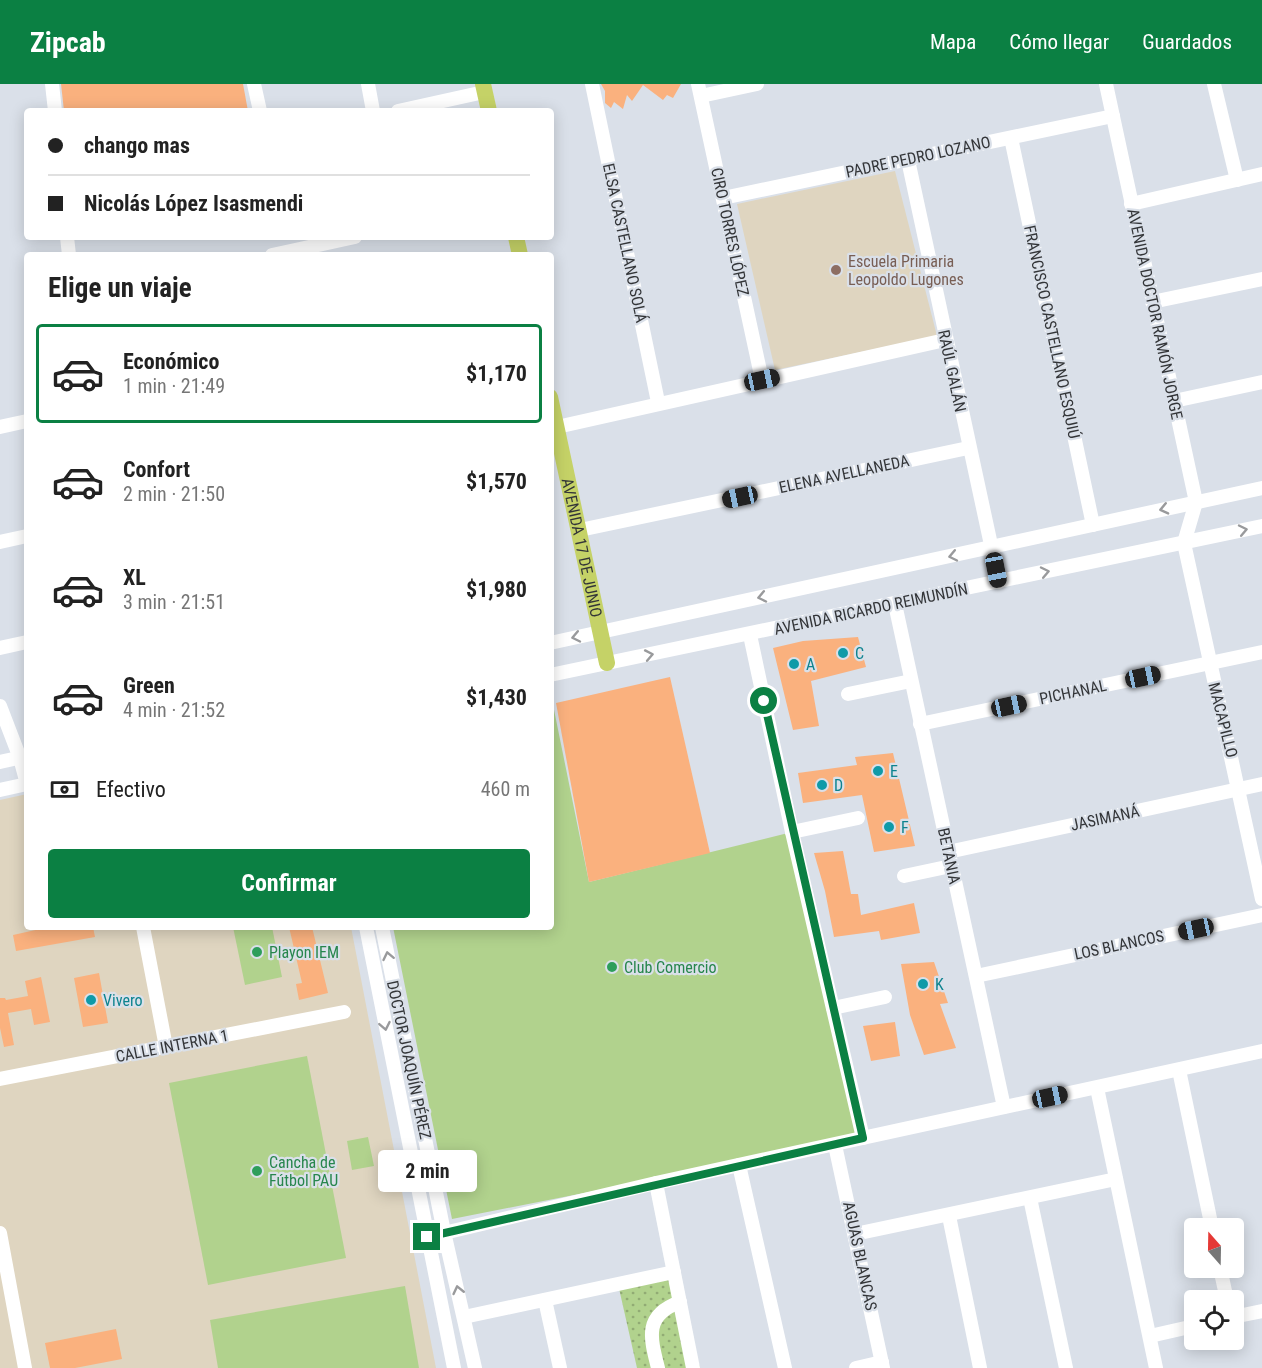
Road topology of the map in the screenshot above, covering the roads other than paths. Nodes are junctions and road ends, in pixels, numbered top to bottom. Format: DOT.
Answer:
graph roads {
  1 [pos="52,84"];
  2 [pos="254,84"];
  3 [pos="368,84"];
  4 [pos="592,84"];
  5 [pos="757,84"];
  6 [pos="1106,84"];
  7 [pos="1214,84"];
  8 [pos="484,88"];
  9 [pos="700,90"];
  10 [pos="55,108"];
  11 [pos="259,108"];
  12 [pos="372,108"];
  13 [pos="409,108"];
  14 [pos="488,108"];
  15 [pos="1113,116"];
  16 [pos="1011,138"];
  17 [pos="908,160"];
  18 [pos="1262,174"];
  19 [pos="1237,180"];
  20 [pos="723,198"];
  21 [pos="1131,204"];
  22 [pos="341,240"];
  23 [pos="286,252"];
  24 [pos="1262,279"];
  25 [pos="1152,302"];
  26 [pos="945,340"];
  27 [pos="762,380"];
  28 [pos="1262,382"];
  29 [pos="1174,401"];
  30 [pos="658,402"];
  31 [pos="554,414"];
  32 [pos="24,422"];
  33 [pos="0,427"];
  34 [pos="557,427"];
  35 [pos="968,448"];
  36 [pos="1262,488"];
  37 [pos="1196,502"];
  38 [pos="1093,525"];
  39 [pos="1262,526"];
  40 [pos="580,530"];
  41 [pos="24,537"];
  42 [pos="0,542"];
  43 [pos="1184,543"];
  44 [pos="992,547"];
  45 [pos="999,582"];
  46 [pos="896,604"];
  47 [pos="601,632"];
  48 [pos="750,635"];
  49 [pos="554,642"];
  50 [pos="24,643"];
  51 [pos="0,648"];
  52 [pos="1262,652"];
  53 [pos="608,663"];
  54 [pos="1210,663"];
  55 [pos="554,674"];
  56 [pos="911,681"];
  57 [pos="848,694"];
  58 [pos="0,706"];
  59 [pos="920,724"];
  60 [pos="24,757"];
  61 [pos="0,762"];
  62 [pos="1262,784"];
  63 [pos="24,785"];
  64 [pos="1240,789"];
  65 [pos="0,790"];
  66 [pos="858,818"];
  67 [pos="792,832"];
  68 [pos="949,859"];
  69 [pos="904,876"];
  70 [pos="1262,899"];
  71 [pos="1262,915"];
  72 [pos="145,930"];
  73 [pos="367,930"];
  74 [pos="383,930"];
  75 [pos="976,976"];
  76 [pos="885,997"];
  77 [pos="833,1008"];
  78 [pos="345,1012"];
  79 [pos="166,1047"];
  80 [pos="1262,1051"];
  81 [pos="1179,1070"];
  82 [pos="0,1079"];
  83 [pos="1097,1088"];
  84 [pos="1004,1107"];
  85 [pos="863,1138"];
  86 [pos="835,1145"];
  87 [pos="739,1165"];
  88 [pos="1116,1179"];
  89 [pos="656,1183"];
  90 [pos="1030,1198"];
  91 [pos="949,1216"];
  92 [pos="1210,1218"];
  93 [pos="444,1232"];
  94 [pos="0,1233"];
  95 [pos="855,1234"];
  96 [pos="427,1237"];
  97 [pos="674,1272"];
  98 [pos="545,1300"];
  99 [pos="680,1302"];
  100 [pos="1262,1311"];
  101 [pos="1244,1315"];
  102 [pos="464,1317"];
  103 [pos="1184,1328"];
  104 [pos="1150,1336"];
  105 [pos="883,1365"];
  106 [pos="25,1368"];
  107 [pos="453,1368"];
  108 [pos="475,1368"];
  109 [pos="560,1368"];
  110 [pos="658,1368"];
  111 [pos="693,1368"];
  112 [pos="785,1368"];
  113 [pos="856,1368"];
  114 [pos="980,1368"];
  115 [pos="1066,1368"];
  116 [pos="1156,1368"];
  1 -- 10 [label="street"];
  2 -- 11 [label="street"];
  3 -- 12 [label="street"];
  4 -- 30 [label="street, ELSA CASTELLANO SOLÁ"];
  5 -- 9 [label="street"];
  6 -- 15 [label="street, AVENIDA DOCTOR RAMÓN JORGE"];
  7 -- 19 [label="street"];
  8 -- 13 [label="street"];
  8 -- 14 [label="main road"];
  9 -- 20 [label="street, CIRO TORRES LÓPEZ"];
  15 -- 16 [label="street, PADRE PEDRO LOZANO"];
  15 -- 21 [label="street, AVENIDA DOCTOR RAMÓN JORGE"];
  16 -- 17 [label="street, PADRE PEDRO LOZANO"];
  16 -- 38 [label="street, FRANCISCO CASTELLANO ESQUIÚ"];
  17 -- 20 [label="street, PADRE PEDRO LOZANO"];
  17 -- 26 [label="street, RAÚL GALÁN"];
  18 -- 19 [label="street"];
  19 -- 21 [label="street"];
  20 -- 27 [label="street, CIRO TORRES LÓPEZ"];
  21 -- 25 [label="street, AVENIDA DOCTOR RAMÓN JORGE"];
  22 -- 23 [label="street"];
  24 -- 25 [label="street"];
  25 -- 29 [label="street, AVENIDA DOCTOR RAMÓN JORGE"];
  26 -- 27 [label="street"];
  26 -- 35 [label="street, RAÚL GALÁN"];
  27 -- 30 [label="street"];
  28 -- 29 [label="street"];
  29 -- 37 [label="street, AVENIDA DOCTOR RAMÓN JORGE"];
  30 -- 34 [label="street"];
  31 -- 34 [label="main road, AVENIDA 17 DE JUNIO"];
  32 -- 33 [label="street"];
  34 -- 40 [label="main road, AVENIDA 17 DE JUNIO"];
  35 -- 40 [label="street, ELENA AVELLANEDA"];
  35 -- 44 [label="street, RAÚL GALÁN"];
  36 -- 37 [label="street"];
  37 -- 38 [label="street, one-way"];
  37 -- 43 [label="street, AVENIDA DOCTOR RAMÓN JORGE"];
  38 -- 44 [label="street"];
  43 -- 39 [label="street, AVENIDA RICARDO REIMUNDÍN, one-way"];
  40 -- 47 [label="main road, AVENIDA 17 DE JUNIO"];
  41 -- 42 [label="street"];
  45 -- 43 [label="street, AVENIDA RICARDO REIMUNDÍN, one-way"];
  43 -- 54 [label="street, MACAPILLO"];
  44 -- 45 [label="street, RAÚL GALÁN"];
  44 -- 47 [label="street, one-way"];
  45 -- 46 [label="street, AVENIDA RICARDO REIMUNDÍN"];
  46 -- 48 [label="street, AVENIDA RICARDO REIMUNDÍN"];
  46 -- 56 [label="street, BETANIA"];
  47 -- 49 [label="street, one-way"];
  47 -- 53 [label="main road, AVENIDA 17 DE JUNIO"];
  53 -- 48 [label="street, AVENIDA RICARDO REIMUNDÍN, one-way"];
  48 -- 67 [label="street"];
  50 -- 51 [label="street"];
  52 -- 54 [label="street, PICHANAL"];
  53 -- 55 [label="street, AVENIDA RICARDO REIMUNDÍN"];
  54 -- 59 [label="street, PICHANAL"];
  54 -- 64 [label="street, MACAPILLO"];
  56 -- 57 [label="street"];
  56 -- 59 [label="street, BETANIA"];
  58 -- 60 [label="street"];
  59 -- 68 [label="street, BETANIA"];
  60 -- 61 [label="street"];
  62 -- 64 [label="street, JASIMANÁ"];
  63 -- 65 [label="street"];
  64 -- 68 [label="street, JASIMANÁ"];
  64 -- 70 [label="street, MACAPILLO"];
  66 -- 67 [label="street"];
  67 -- 77 [label="street"];
  68 -- 69 [label="street, JASIMANÁ"];
  68 -- 75 [label="street, BETANIA"];
  71 -- 75 [label="street, LOS BLANCOS"];
  72 -- 79 [label="street"];
  73 -- 96 [label="street, DOCTOR JOAQUÍN PÉREZ, one-way"];
  93 -- 74 [label="street, DOCTOR JOAQUÍN PÉREZ, one-way"];
  75 -- 84 [label="street, BETANIA"];
  76 -- 77 [label="street"];
  77 -- 85 [label="street"];
  78 -- 79 [label="street, CALLE INTERNA 1"];
  79 -- 82 [label="street, CALLE INTERNA 1"];
  80 -- 81 [label="street"];
  81 -- 83 [label="street"];
  81 -- 92 [label="street"];
  83 -- 84 [label="street"];
  83 -- 88 [label="street"];
  84 -- 85 [label="street"];
  85 -- 86 [label="street"];
  86 -- 87 [label="street"];
  86 -- 95 [label="street, AGUAS BLANCAS"];
  87 -- 89 [label="street"];
  87 -- 112 [label="street"];
  88 -- 90 [label="street"];
  88 -- 104 [label="street"];
  89 -- 93 [label="street"];
  89 -- 97 [label="street"];
  90 -- 91 [label="street"];
  90 -- 115 [label="street"];
  91 -- 95 [label="street"];
  91 -- 114 [label="street"];
  93 -- 96 [label="street"];
  102 -- 93 [label="street, DOCTOR JOAQUÍN PÉREZ, one-way"];
  94 -- 106 [label="street"];
  95 -- 105 [label="street, AGUAS BLANCAS"];
  96 -- 107 [label="street, DOCTOR JOAQUÍN PÉREZ"];
  97 -- 98 [label="street"];
  97 -- 99 [label="street"];
  98 -- 102 [label="street"];
  98 -- 109 [label="street"];
  99 -- 110 [label="street"];
  99 -- 111 [label="street"];
  100 -- 101 [label="street"];
  102 -- 108 [label="street, DOCTOR JOAQUÍN PÉREZ"];
  103 -- 104 [label="street"];
  104 -- 116 [label="street"];
  105 -- 113 [label="street"];
}
